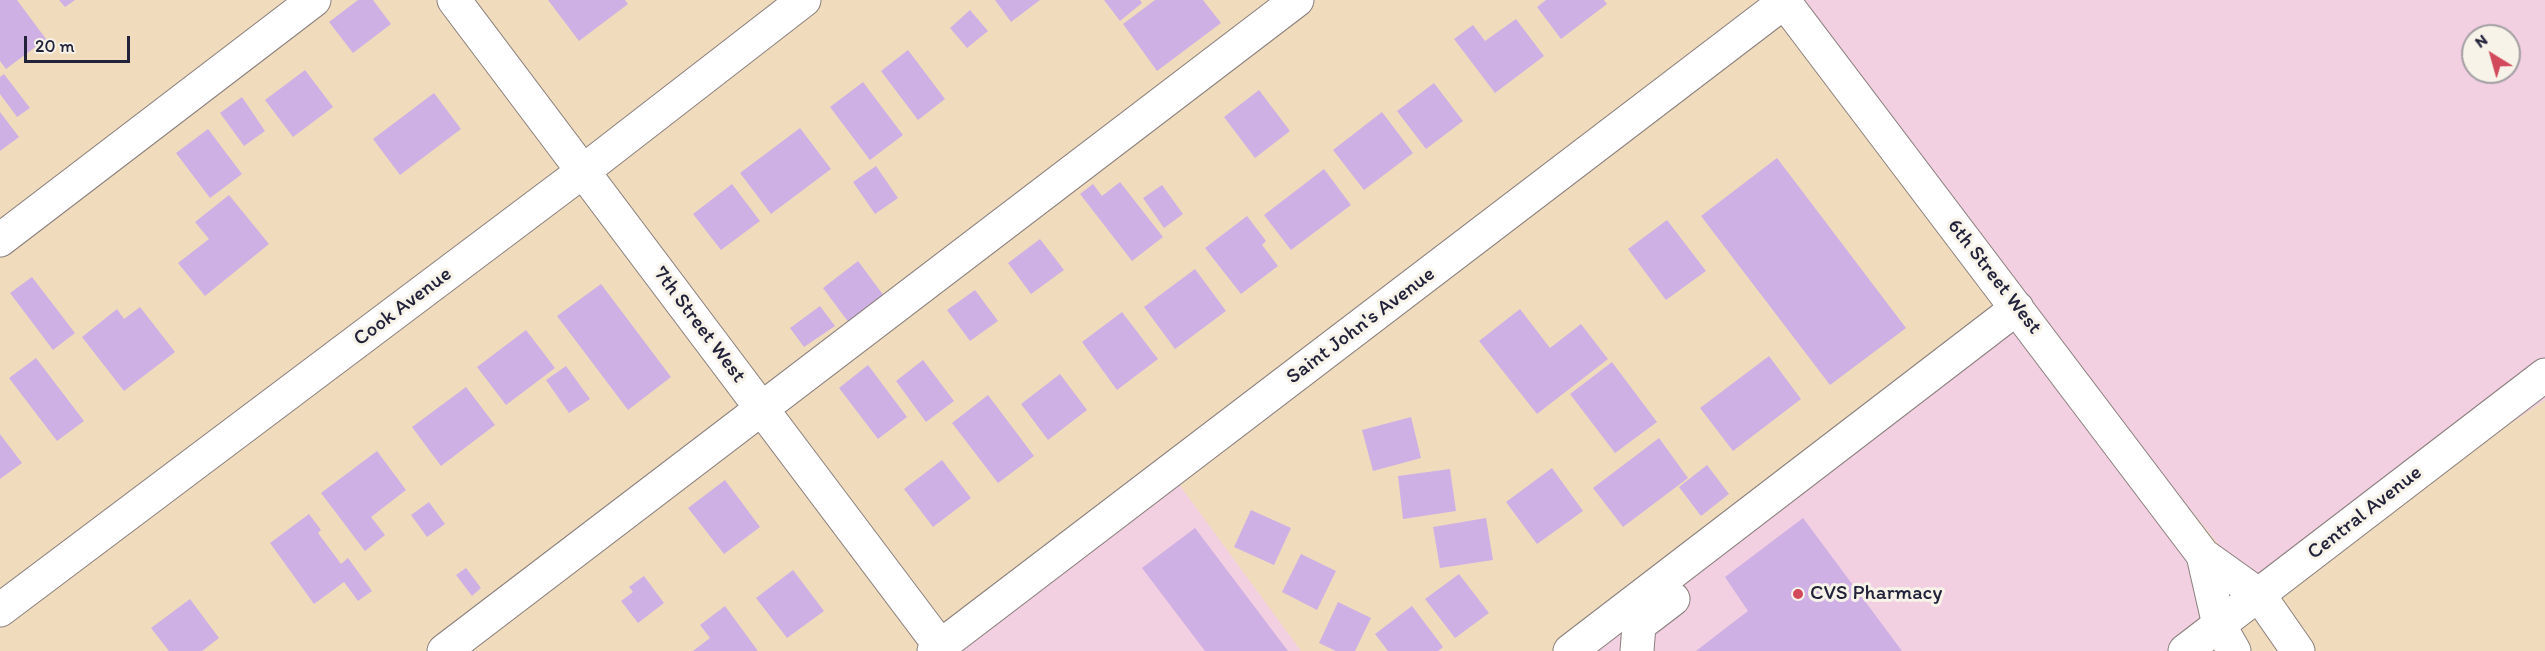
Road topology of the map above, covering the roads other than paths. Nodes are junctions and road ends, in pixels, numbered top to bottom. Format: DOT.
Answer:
graph roads {
  1 [pos="314,0"];
  2 [pos="454,0"];
  3 [pos="804,0"];
  4 [pos="1297,0"];
  5 [pos="1784,1"];
  6 [pos="582,172"];
  7 [pos="0,240"];
  8 [pos="2017,308"];
  9 [pos="2545,375"];
  10 [pos="762,408"];
  11 [pos="1832,478"];
  12 [pos="2203,555"];
  13 [pos="2259,594"];
  14 [pos="0,610"];
  15 [pos="2226,638"];
  16 [pos="939,649"];
  17 [pos="444,651"];
  18 [pos="1570,651"];
  19 [pos="1637,651"];
  20 [pos="2185,651"];
  21 [pos="2298,651"];
  1 -- 7 [label="street"];
  2 -- 6 [label="street, 7th Street West"];
  3 -- 6 [label="street, Cook Avenue"];
  4 -- 10 [label="street"];
  5 -- 8 [label="street, 6th Street West"];
  5 -- 16 [label="street, Saint John's Avenue"];
  6 -- 10 [label="street, 7th Street West"];
  6 -- 14 [label="street, Cook Avenue"];
  8 -- 12 [label="street, 6th Street West"];
  8 -- 18 [label="street"];
  9 -- 13 [label="street, Central Avenue"];
  10 -- 16 [label="street, 7th Street West"];
  10 -- 17 [label="street"];
  11 -- 19 [label="street"];
  12 -- 13 [label="street, 6th Street West"];
  12 -- 15 [label="street, 6th Street West"];
  13 -- 15 [label="street, Central Avenue"];
  13 -- 21 [label="street, 6th Street West"];
  15 -- 20 [label="street, Central Avenue"];
}
